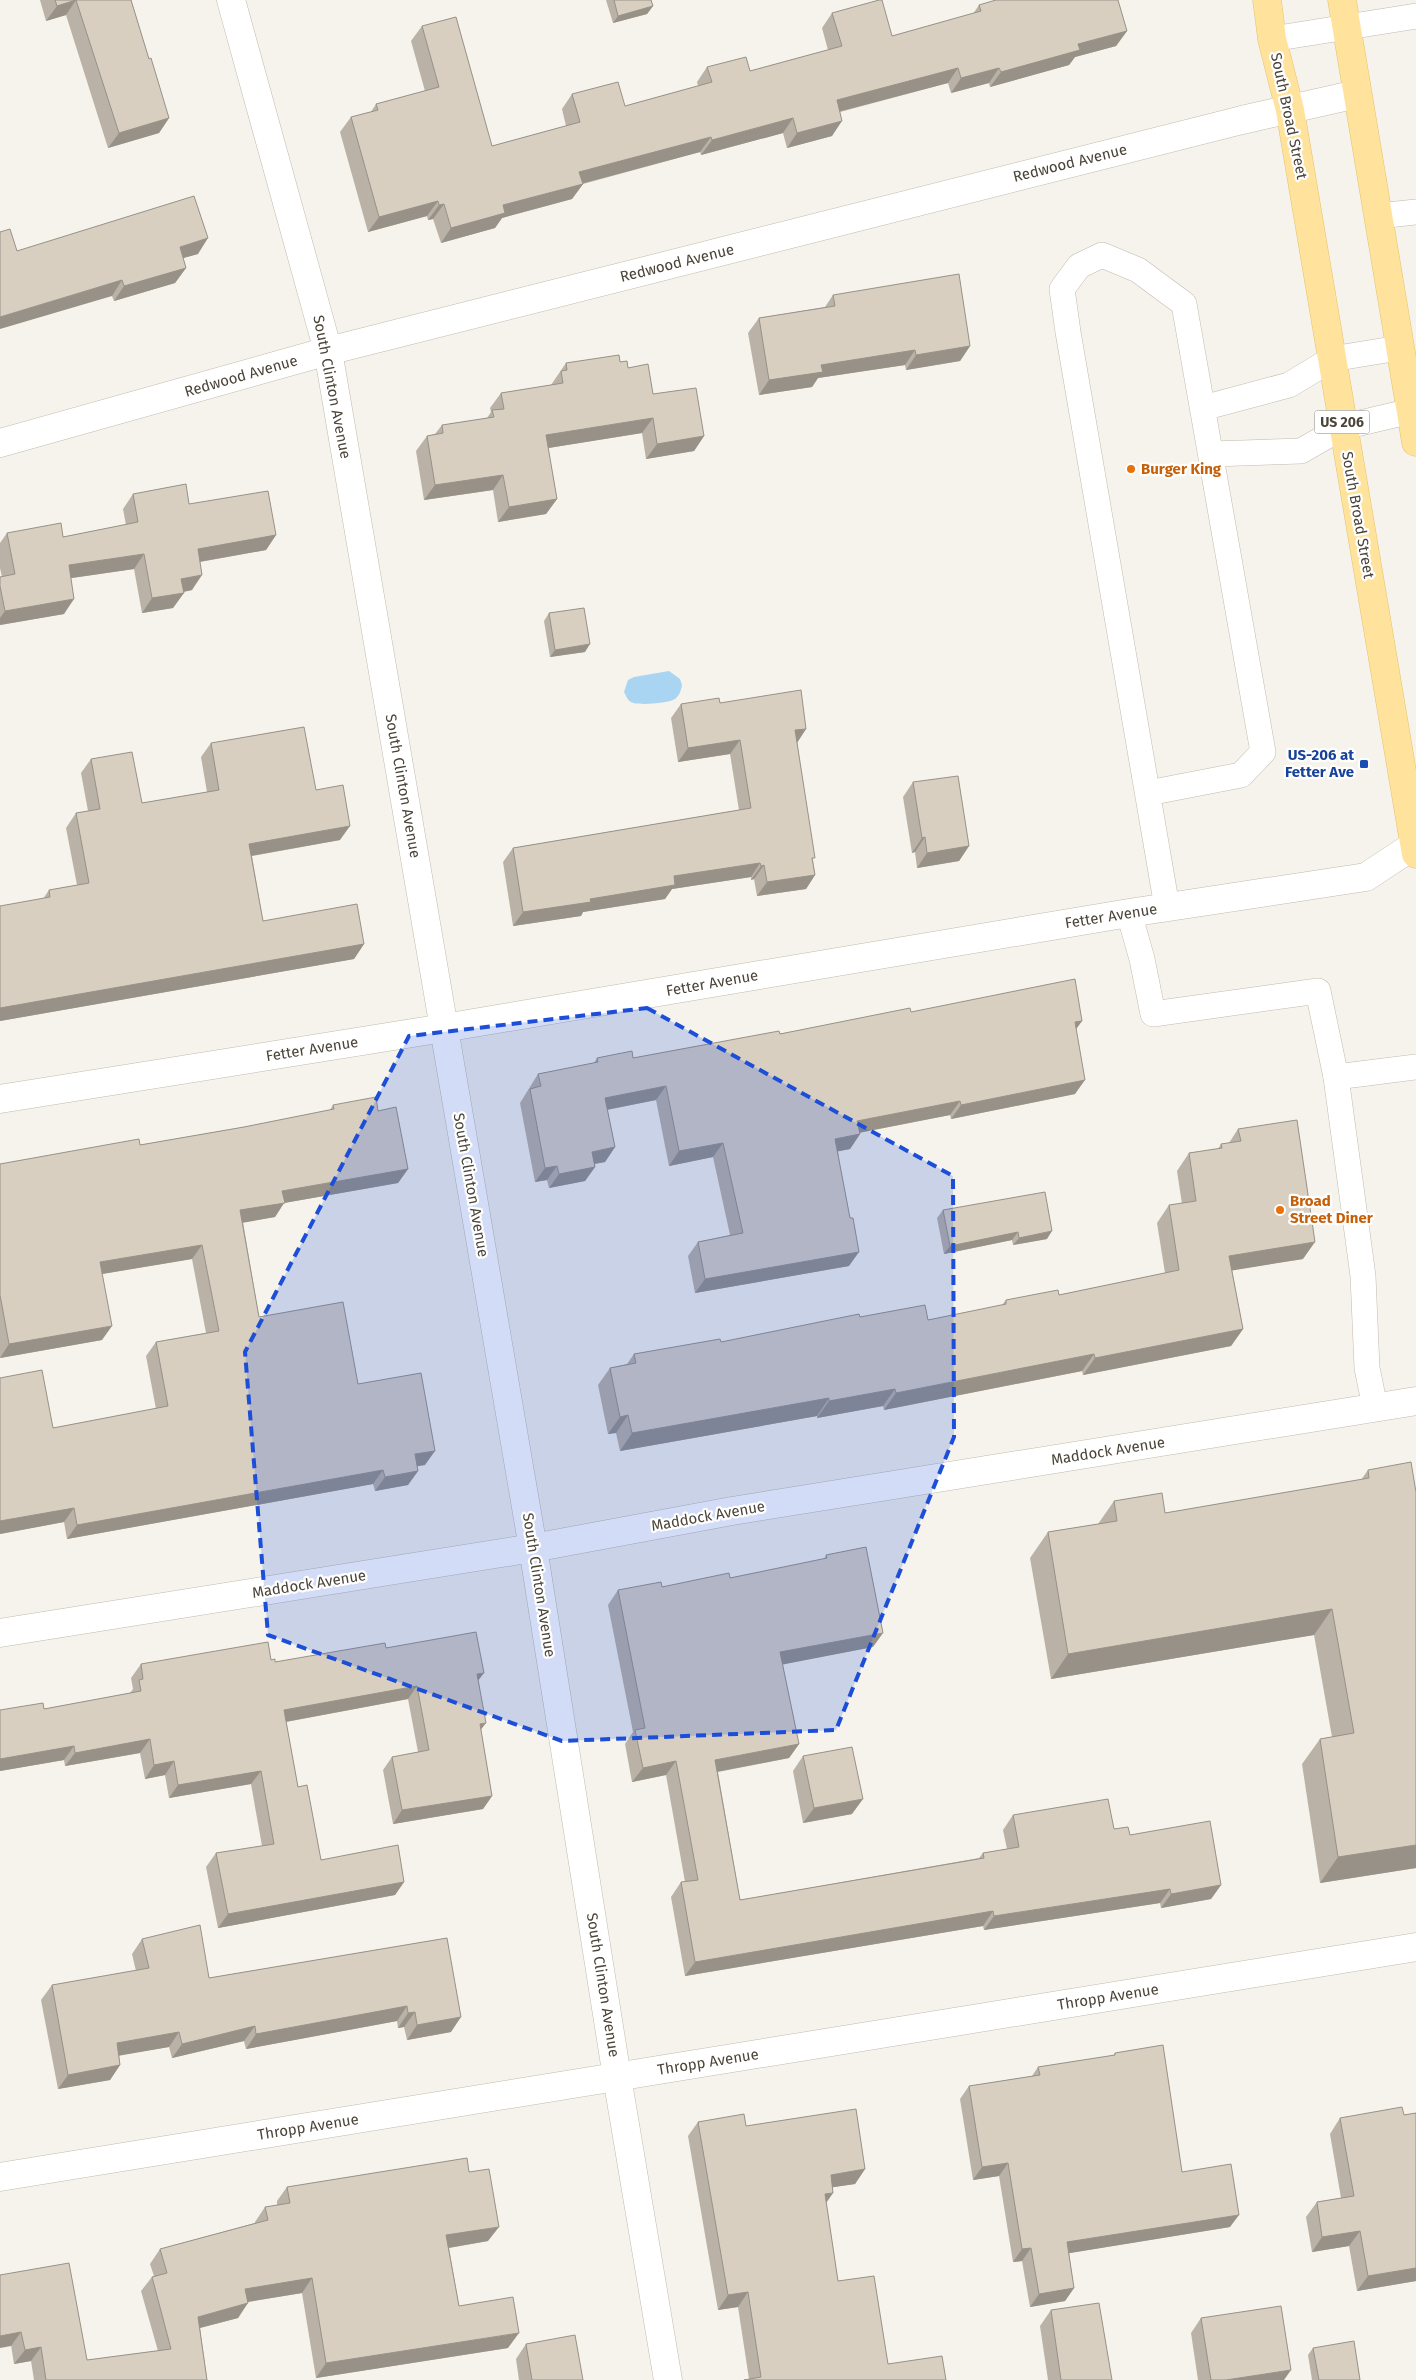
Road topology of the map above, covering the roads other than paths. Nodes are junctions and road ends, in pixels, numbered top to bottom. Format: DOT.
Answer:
graph roads {
  1 [pos="231,0"];
  2 [pos="1267,0"];
  3 [pos="1342,0"];
  4 [pos="1416,16"];
  5 [pos="1346,27"];
  6 [pos="1272,39"];
  7 [pos="1357,94"];
  8 [pos="1290,110"];
  9 [pos="1416,212"];
  10 [pos="1378,216"];
  11 [pos="1400,348"];
  12 [pos="328,351"];
  13 [pos="1332,359"];
  14 [pos="1203,408"];
  15 [pos="1414,411"];
  16 [pos="1343,427"];
  17 [pos="1416,442"];
  18 [pos="0,443"];
  19 [pos="1211,454"];
  20 [pos="1148,793"];
  21 [pos="1415,848"];
  22 [pos="1167,907"];
  23 [pos="1129,913"];
  24 [pos="444,1028"];
  25 [pos="1416,1067"];
  26 [pos="1336,1077"];
  27 [pos="0,1099"];
  28 [pos="1416,1401"];
  29 [pos="1375,1407"];
  30 [pos="533,1548"];
  31 [pos="0,1633"];
  32 [pos="1416,1947"];
  33 [pos="617,2077"];
  34 [pos="0,2177"];
  35 [pos="668,2380"];
  1 -- 12 [label="street, South Clinton Avenue"];
  2 -- 6 [label="main road, South Broad Street / US 206"];
  3 -- 5 [label="main road"];
  4 -- 5 [label="lane"];
  5 -- 6 [label="lane"];
  5 -- 7 [label="main road"];
  6 -- 8 [label="main road, South Broad Street / US 206"];
  7 -- 8 [label="street, Redwood Avenue"];
  7 -- 10 [label="main road"];
  8 -- 12 [label="street, Redwood Avenue"];
  8 -- 13 [label="main road, South Broad Street / US 206"];
  9 -- 10 [label="lane"];
  10 -- 11 [label="main road"];
  11 -- 13 [label="lane"];
  11 -- 15 [label="main road"];
  12 -- 18 [label="street, Redwood Avenue"];
  12 -- 24 [label="street, South Clinton Avenue"];
  13 -- 14 [label="lane"];
  13 -- 16 [label="main road, South Broad Street / US 206"];
  14 -- 19 [label="lane"];
  14 -- 20 [label="lane"];
  15 -- 16 [label="lane"];
  15 -- 17 [label="main road"];
  16 -- 19 [label="lane"];
  16 -- 21 [label="main road, South Broad Street / US 206"];
  19 -- 20 [label="lane"];
  20 -- 22 [label="lane"];
  21 -- 22 [label="street, Fetter Avenue"];
  22 -- 23 [label="street, Fetter Avenue"];
  23 -- 24 [label="street, Fetter Avenue"];
  23 -- 26 [label="lane"];
  24 -- 27 [label="street, Fetter Avenue"];
  24 -- 30 [label="street, South Clinton Avenue"];
  25 -- 26 [label="lane"];
  26 -- 29 [label="lane"];
  28 -- 29 [label="street, Maddock Avenue"];
  29 -- 30 [label="street, Maddock Avenue"];
  30 -- 31 [label="street, Maddock Avenue"];
  30 -- 33 [label="street, South Clinton Avenue"];
  32 -- 33 [label="street, Thropp Avenue"];
  33 -- 34 [label="street, Thropp Avenue"];
  33 -- 35 [label="street, South Clinton Avenue"];
}
